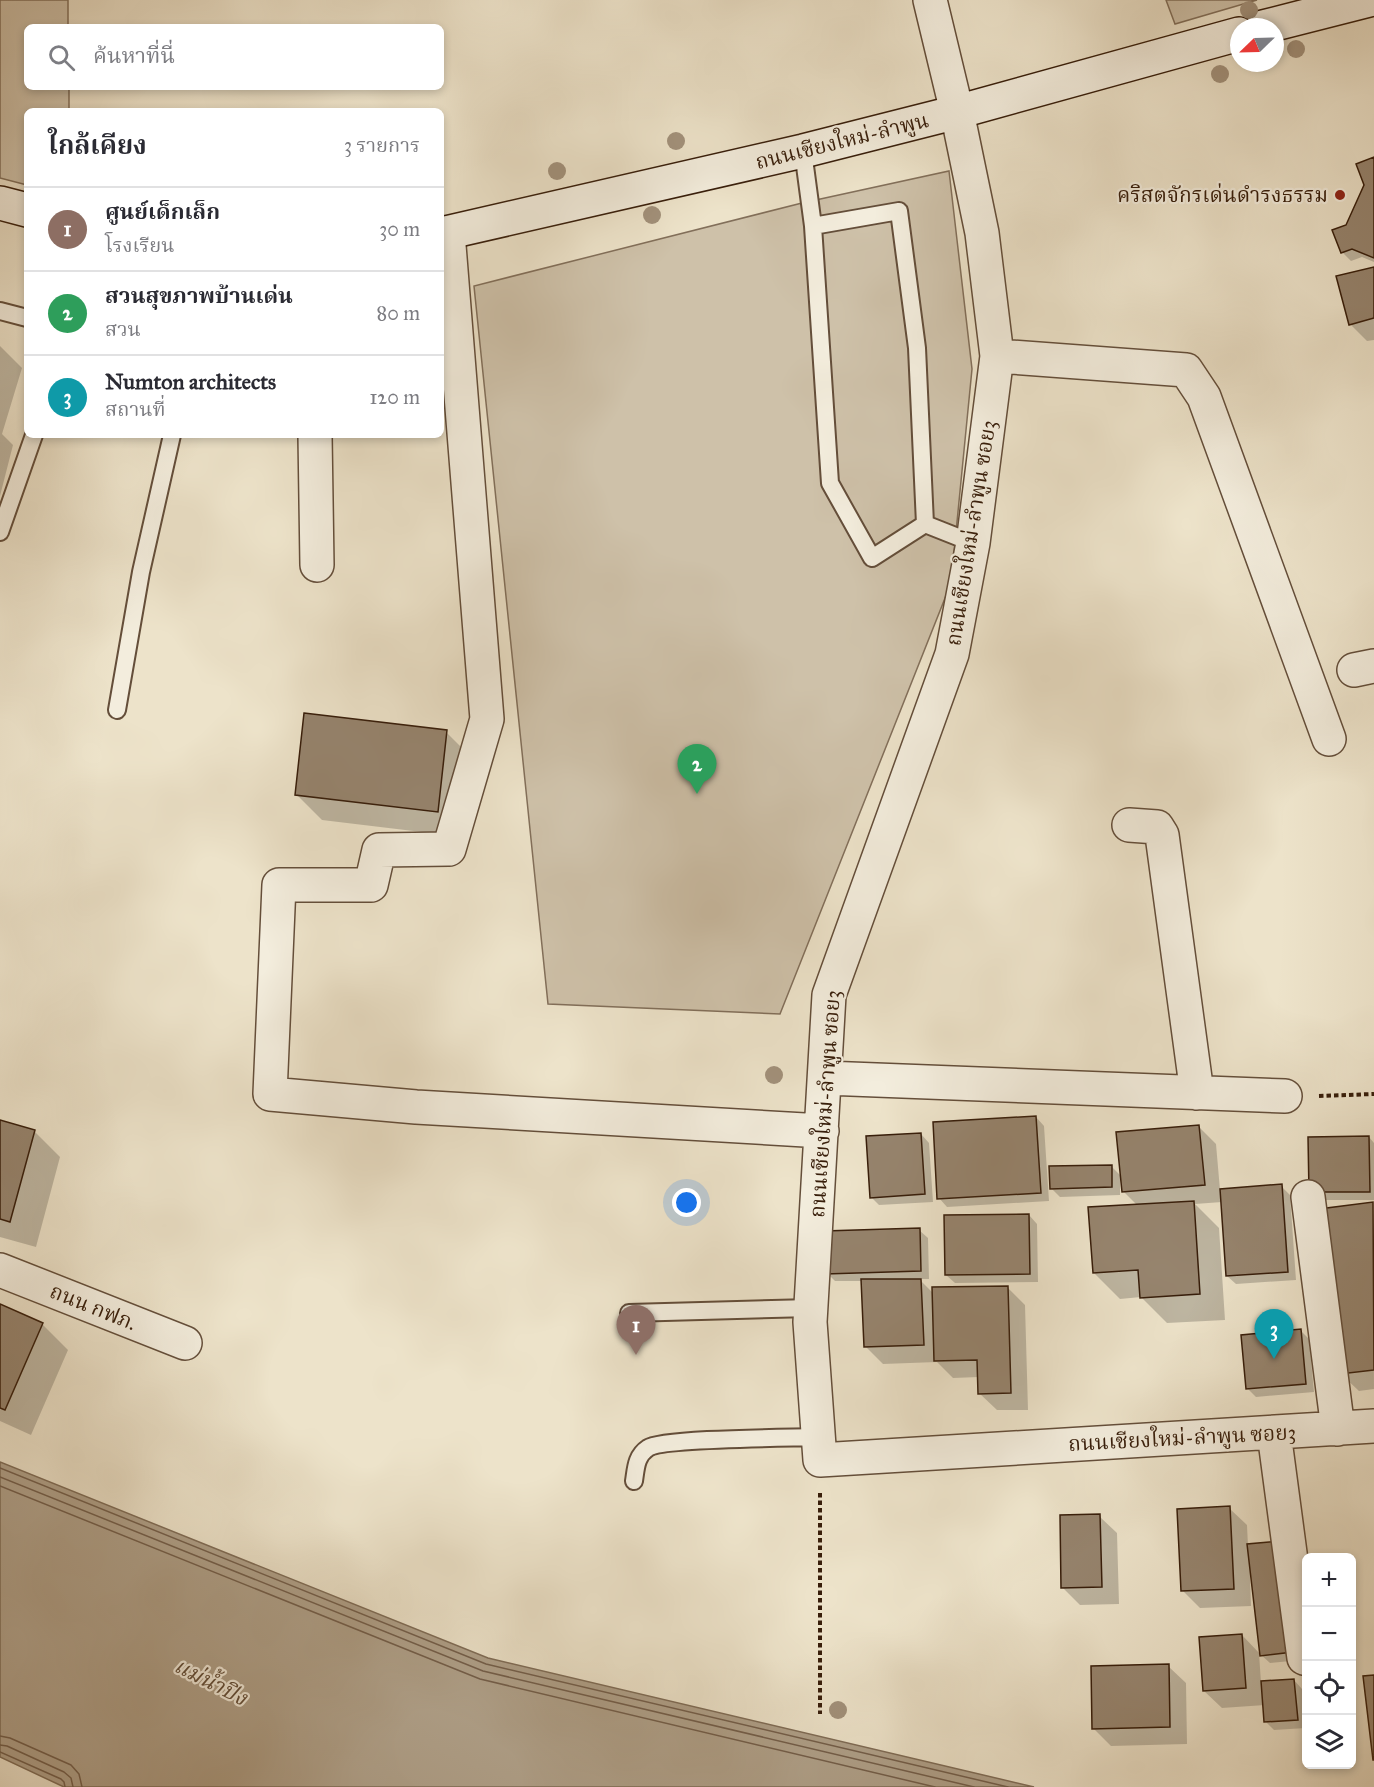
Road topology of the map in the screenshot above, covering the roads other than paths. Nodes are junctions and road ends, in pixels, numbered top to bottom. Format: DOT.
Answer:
graph roads {
  1 [pos="930,0"];
  2 [pos="1369,0"];
  3 [pos="1313,6"];
  4 [pos="1284,18"];
  5 [pos="1230,36"];
  6 [pos="957,112"];
  7 [pos="803,151"];
  8 [pos="0,203"];
  9 [pos="24,209"];
  10 [pos="813,226"];
  11 [pos="445,234"];
  12 [pos="0,311"];
  13 [pos="24,317"];
  14 [pos="997,356"];
  15 [pos="33,438"];
  16 [pos="171,438"];
  17 [pos="315,438"];
  18 [pos="925,525"];
  19 [pos="0,532"];
  20 [pos="973,543"];
  21 [pos="317,566"];
  22 [pos="117,710"];
  23 [pos="1329,740"];
  24 [pos="1129,825"];
  25 [pos="825,1078"];
  26 [pos="1197,1093"];
  27 [pos="1286,1096"];
  28 [pos="822,1131"];
  29 [pos="1308,1197"];
  30 [pos="0,1270"];
  31 [pos="811,1308"];
  32 [pos="630,1313"];
  33 [pos="185,1343"];
  34 [pos="1374,1426"];
  35 [pos="1338,1429"];
  36 [pos="1274,1433"];
  37 [pos="819,1449"];
  38 [pos="634,1481"];
  39 [pos="1302,1643"];
  1 -- 6 [label="street, ถนนเชียงใหม่-ลำพูน ซอย3"];
  2 -- 3 [label="street"];
  3 -- 4 [label="street"];
  5 -- 6 [label="street, ถนนเชียงใหม่-ลำพูน"];
  6 -- 7 [label="street, ถนนเชียงใหม่-ลำพูน"];
  6 -- 14 [label="street, ถนนเชียงใหม่-ลำพูน ซอย3"];
  7 -- 10 [label="lane"];
  7 -- 11 [label="street, ถนนเชียงใหม่-ลำพูน"];
  8 -- 9 [label="street"];
  10 -- 18 [label="lane"];
  10 -- 18 [label="lane"];
  11 -- 28 [label="street"];
  12 -- 13 [label="lane"];
  14 -- 20 [label="street, ถนนเชียงใหม่-ลำพูน ซอย3"];
  14 -- 23 [label="street"];
  15 -- 19 [label="lane"];
  16 -- 22 [label="lane"];
  17 -- 21 [label="street"];
  18 -- 20 [label="lane"];
  20 -- 25 [label="street, ถนนเชียงใหม่-ลำพูน ซอย3"];
  24 -- 26 [label="street"];
  25 -- 26 [label="street"];
  25 -- 28 [label="street, ถนนเชียงใหม่-ลำพูน ซอย3"];
  26 -- 27 [label="street"];
  28 -- 31 [label="street, ถนนเชียงใหม่-ลำพูน ซอย3"];
  29 -- 35 [label="street"];
  30 -- 33 [label="street, ถนน กฟภ."];
  31 -- 32 [label="lane"];
  31 -- 37 [label="street, ถนนเชียงใหม่-ลำพูน ซอย3"];
  34 -- 35 [label="street, ถนนเชียงใหม่-ลำพูน ซอย3"];
  35 -- 36 [label="street, ถนนเชียงใหม่-ลำพูน ซอย3"];
  36 -- 37 [label="street, ถนนเชียงใหม่-ลำพูน ซอย3"];
  36 -- 39 [label="street"];
  37 -- 38 [label="lane"];
}
